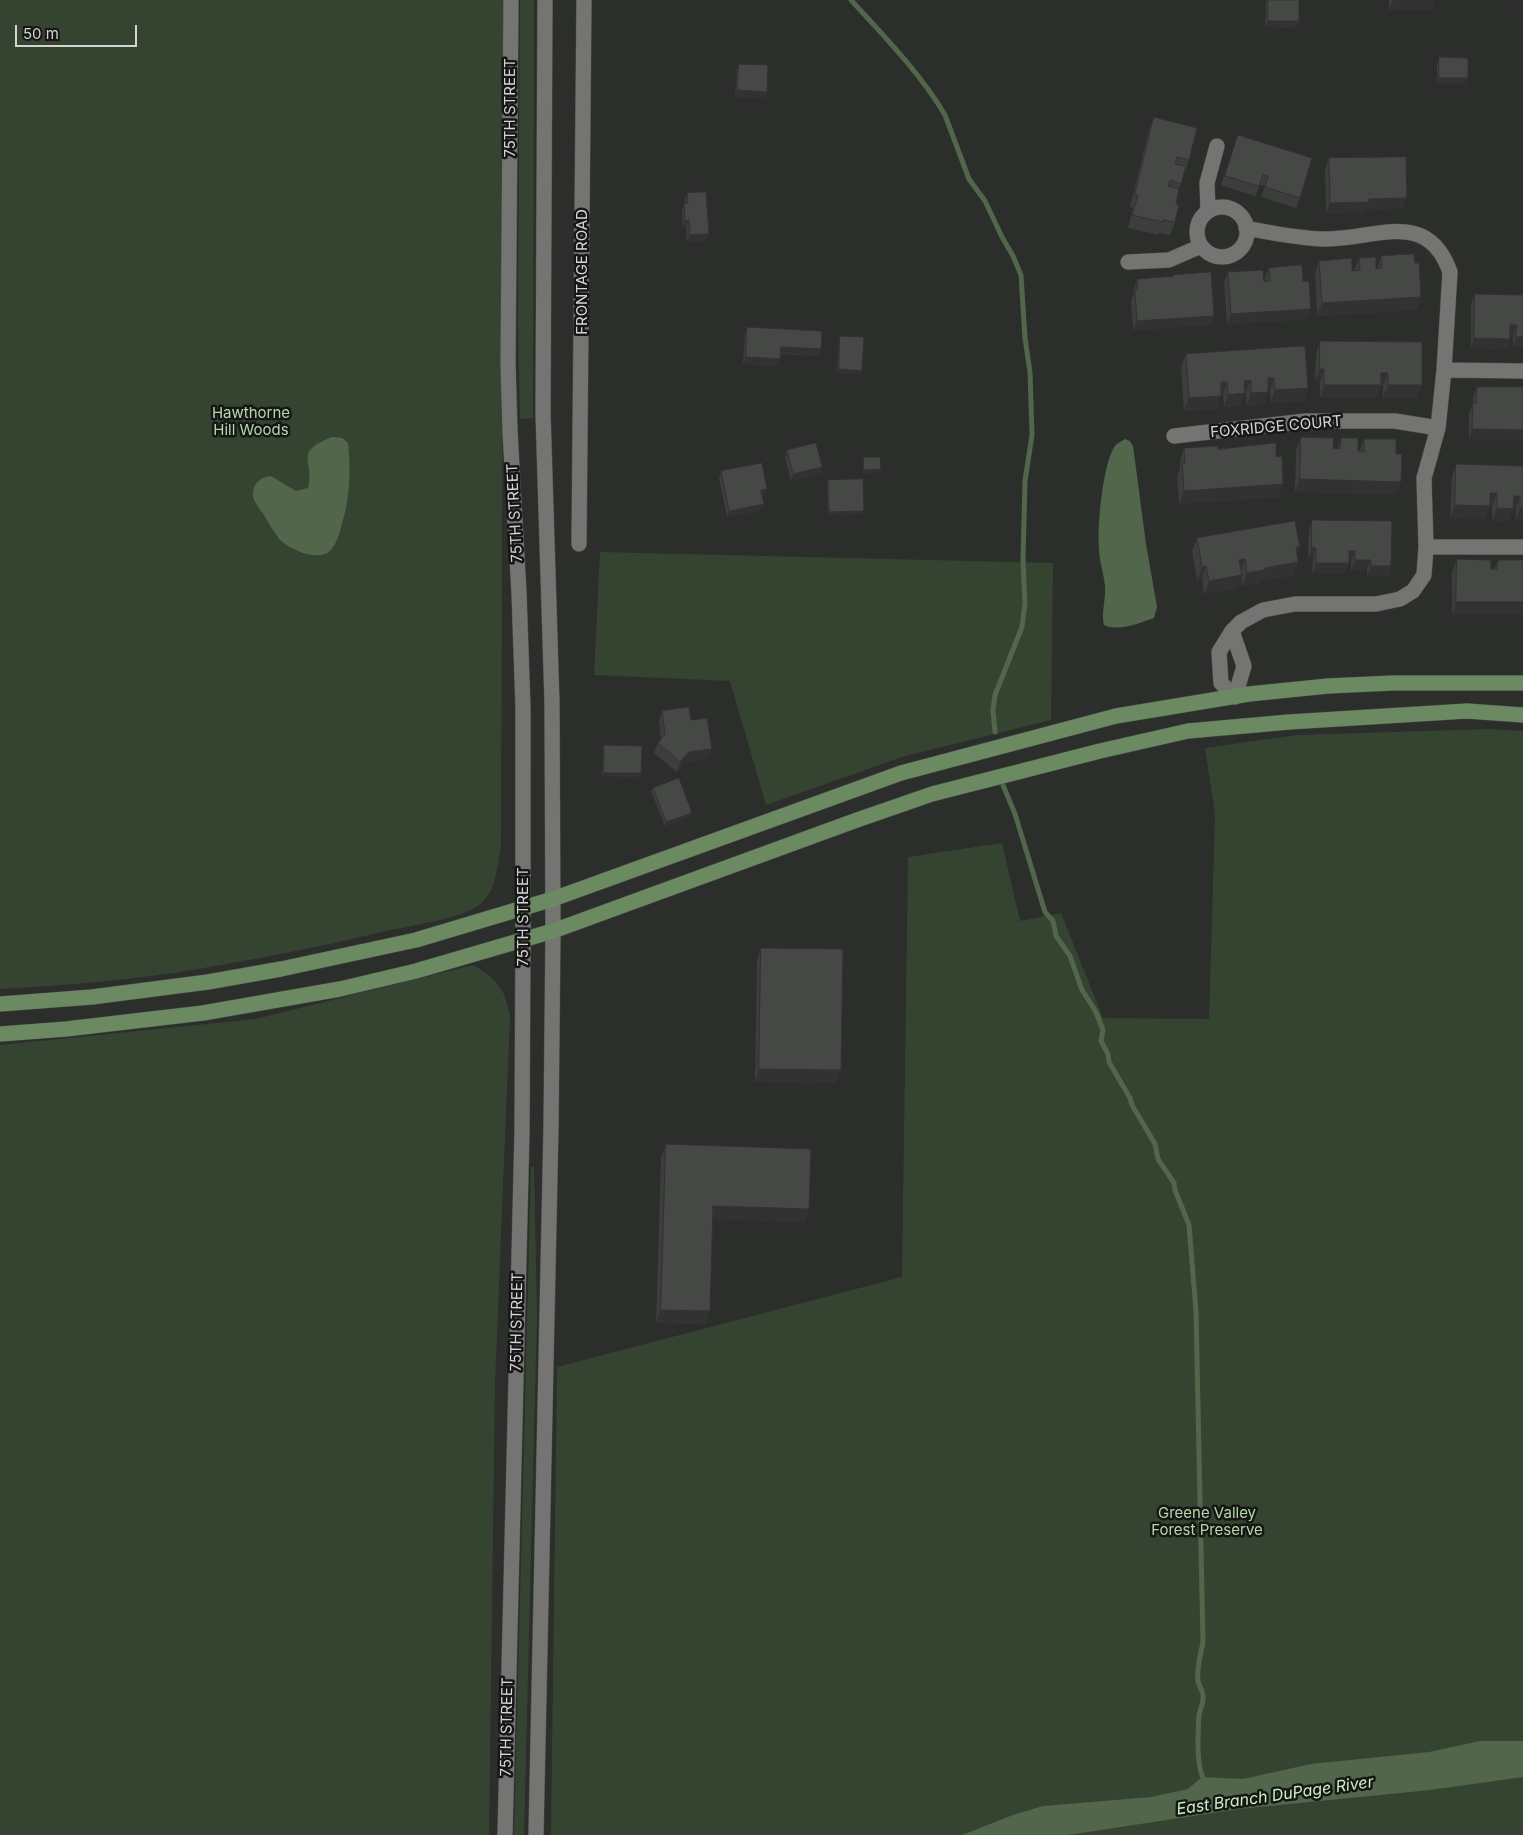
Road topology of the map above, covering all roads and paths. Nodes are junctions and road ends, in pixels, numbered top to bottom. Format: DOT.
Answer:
graph roads {
  1 [pos="510,0"];
  2 [pos="545,0"];
  3 [pos="584,0"];
  4 [pos="1217,146"];
  5 [pos="1208,211"];
  6 [pos="1246,228"];
  7 [pos="1201,246"];
  8 [pos="1128,262"];
  9 [pos="1444,370"];
  10 [pos="1523,371"];
  11 [pos="1438,428"];
  12 [pos="1174,436"];
  13 [pos="580,544"];
  14 [pos="1426,547"];
  15 [pos="1523,547"];
  16 [pos="1232,631"];
  17 [pos="1523,683"];
  18 [pos="1235,697"];
  19 [pos="1523,715"];
  20 [pos="553,899"];
  21 [pos="522,908"];
  22 [pos="553,931"];
  23 [pos="523,940"];
  24 [pos="0,1004"];
  25 [pos="0,1034"];
  26 [pos="505,1835"];
  27 [pos="536,1835"];
  1 -- 21 [label="main road, 75TH STREET"];
  2 -- 20 [label="main road, 75TH STREET"];
  3 -- 13 [label="main road, FRONTAGE ROAD"];
  4 -- 5 [label="main road"];
  5 -- 6 [label="main road"];
  5 -- 7 [label="main road"];
  6 -- 7 [label="main road"];
  6 -- 9 [label="main road"];
  7 -- 8 [label="main road"];
  9 -- 10 [label="main road"];
  9 -- 11 [label="main road"];
  11 -- 12 [label="main road, FOXRIDGE COURT"];
  11 -- 14 [label="main road"];
  14 -- 15 [label="main road"];
  14 -- 16 [label="main road"];
  16 -- 18 [label="main road"];
  16 -- 18 [label="main road"];
  17 -- 18 [label="main road"];
  18 -- 20 [label="main road"];
  19 -- 22 [label="main road"];
  20 -- 21 [label="main road"];
  20 -- 22 [label="main road, 75TH STREET"];
  21 -- 23 [label="main road, 75TH STREET"];
  21 -- 24 [label="main road"];
  22 -- 23 [label="main road"];
  22 -- 27 [label="main road, 75TH STREET"];
  23 -- 25 [label="main road"];
  23 -- 26 [label="main road, 75TH STREET"];
}
